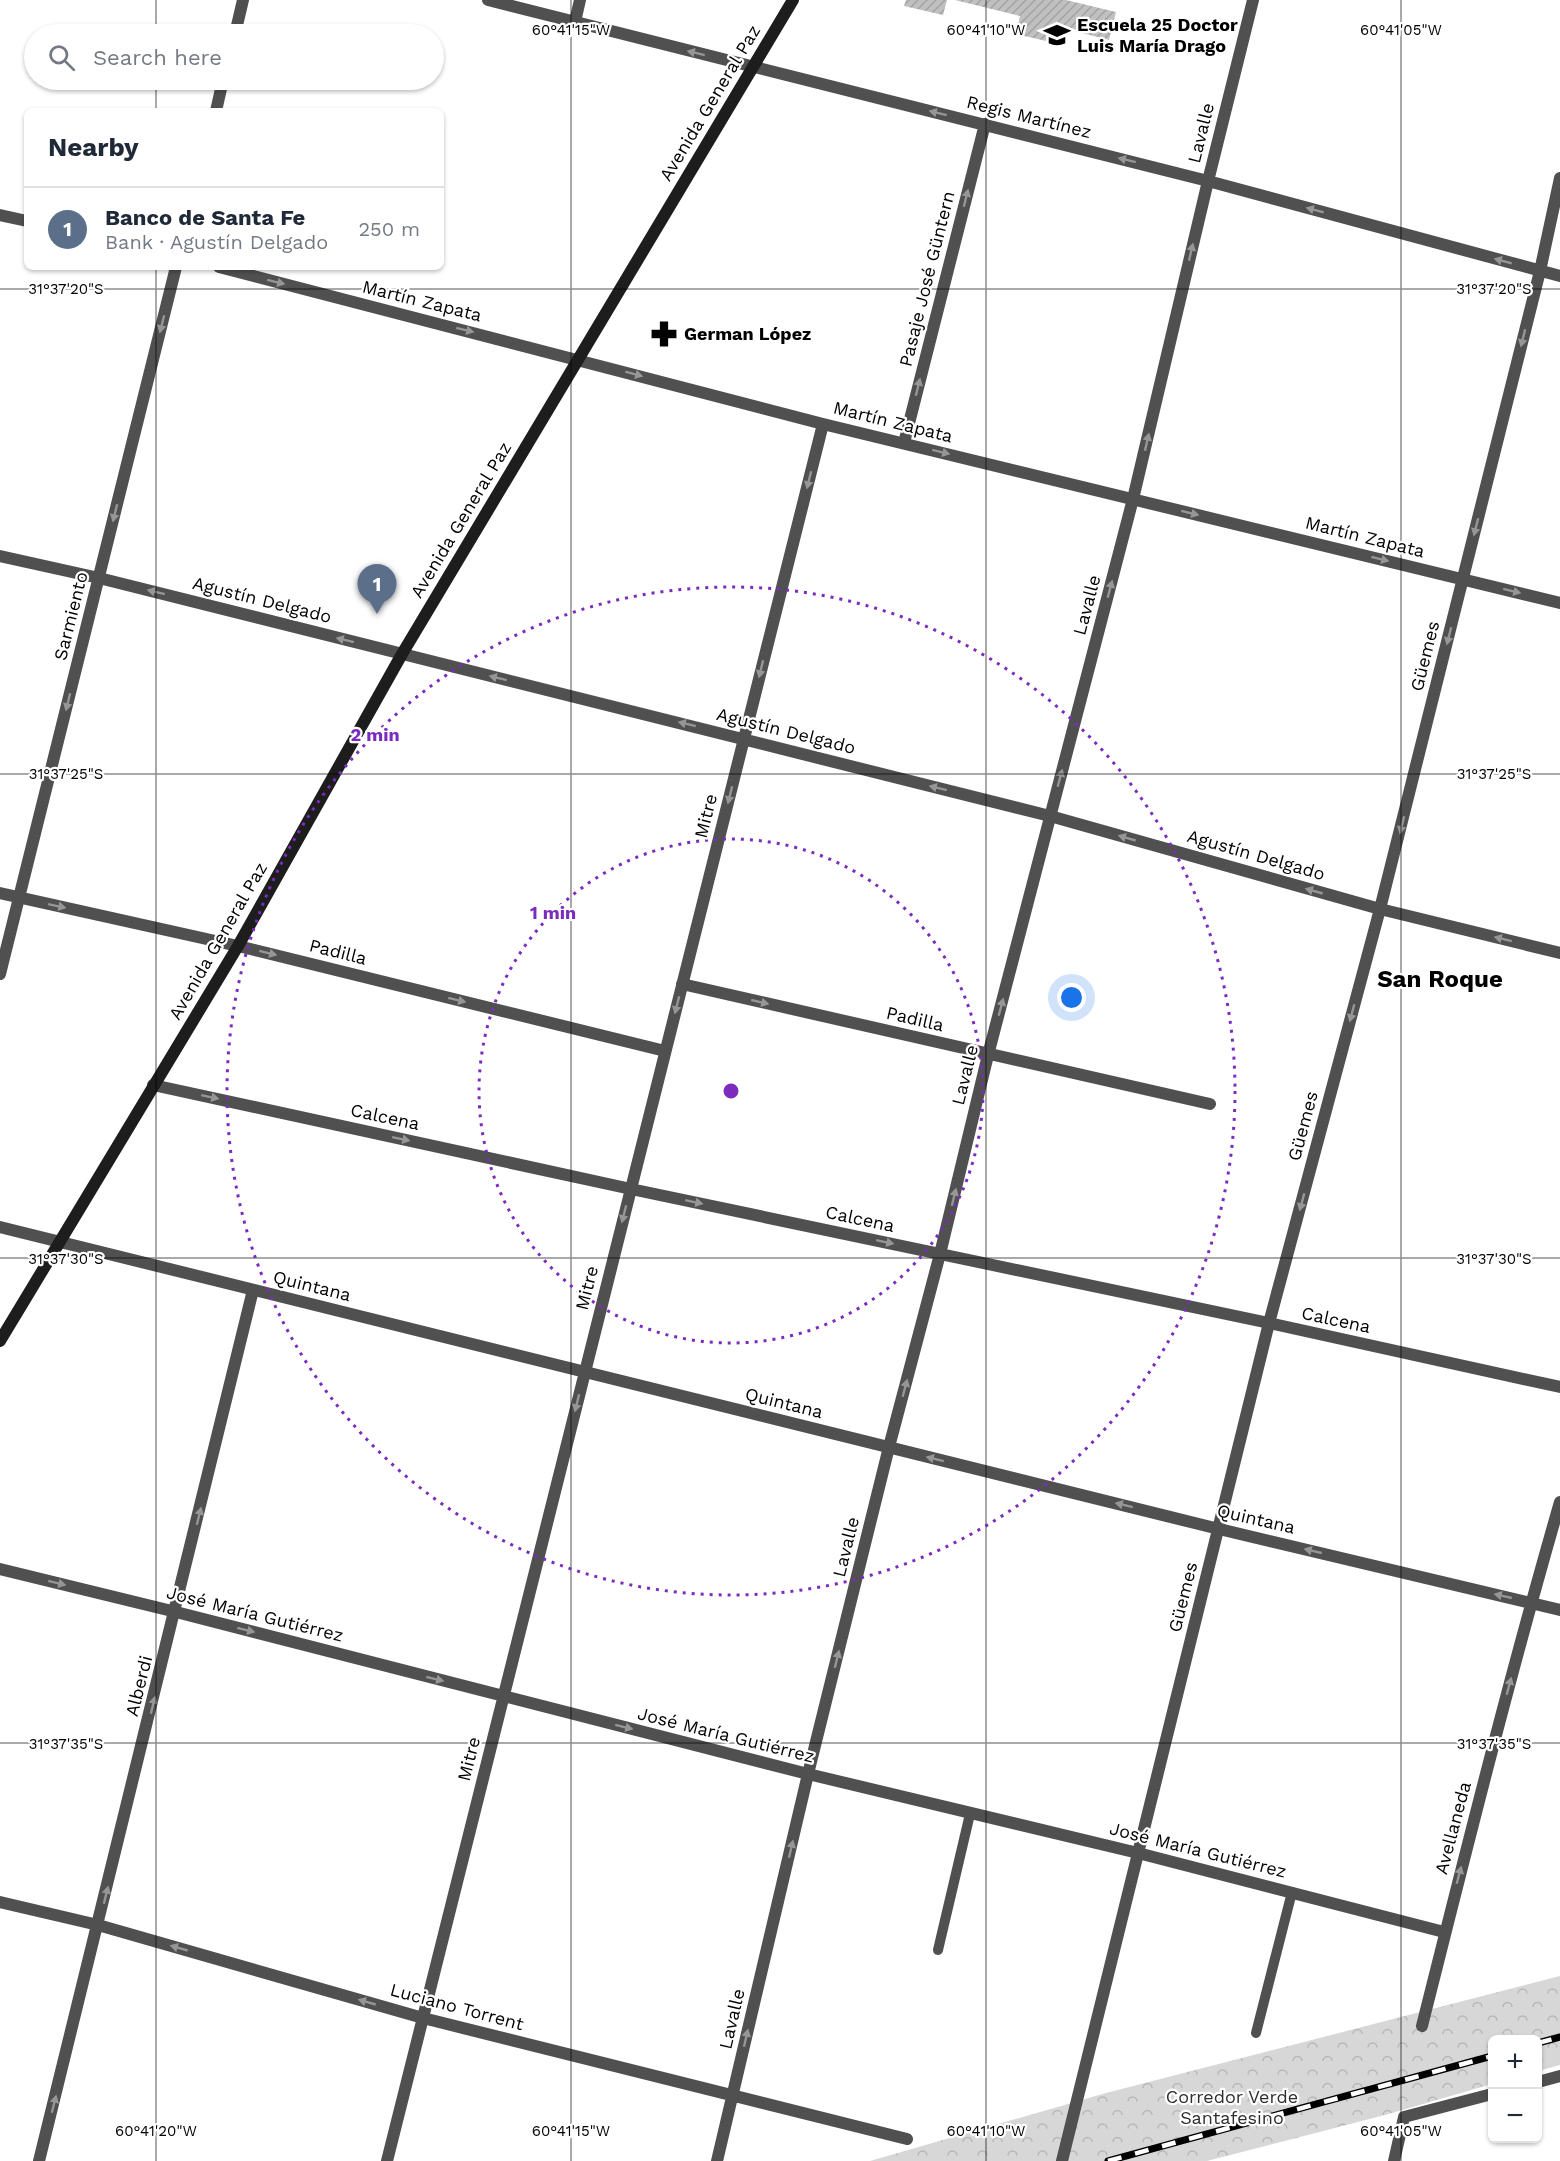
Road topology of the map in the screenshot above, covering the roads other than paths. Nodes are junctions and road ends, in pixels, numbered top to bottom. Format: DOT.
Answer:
graph roads {
  1 [pos="243,0"];
  2 [pos="488,0"];
  3 [pos="580,0"];
  4 [pos="793,0"];
  5 [pos="1253,0"];
  6 [pos="575,22"];
  7 [pos="237,24"];
  8 [pos="753,68"];
  9 [pos="221,90"];
  10 [pos="217,108"];
  11 [pos="985,124"];
  12 [pos="1560,178"];
  13 [pos="1208,181"];
  14 [pos="0,215"];
  15 [pos="24,220"];
  16 [pos="176,270"];
  17 [pos="231,270"];
  18 [pos="1540,271"];
  19 [pos="1560,276"];
  20 [pos="578,359"];
  21 [pos="823,423"];
  22 [pos="904,443"];
  23 [pos="1133,499"];
  24 [pos="0,556"];
  25 [pos="99,578"];
  26 [pos="1463,579"];
  27 [pos="1560,603"];
  28 [pos="402,654"];
  29 [pos="744,738"];
  30 [pos="1050,816"];
  31 [pos="0,893"];
  32 [pos="19,898"];
  33 [pos="1380,909"];
  34 [pos="238,946"];
  35 [pos="1560,953"];
  36 [pos="0,974"];
  37 [pos="682,984"];
  38 [pos="665,1051"];
  39 [pos="988,1055"];
  40 [pos="153,1085"];
  41 [pos="1210,1104"];
  42 [pos="631,1189"];
  43 [pos="0,1227"];
  44 [pos="60,1243"];
  45 [pos="940,1254"];
  46 [pos="254,1290"];
  47 [pos="1269,1323"];
  48 [pos="0,1341"];
  49 [pos="585,1372"];
  50 [pos="1560,1388"];
  51 [pos="889,1447"];
  52 [pos="1560,1502"];
  53 [pos="1219,1529"];
  54 [pos="0,1569"];
  55 [pos="1531,1602"];
  56 [pos="1560,1610"];
  57 [pos="176,1612"];
  58 [pos="503,1696"];
  59 [pos="808,1774"];
  60 [pos="970,1814"];
  61 [pos="1138,1853"];
  62 [pos="1292,1892"];
  63 [pos="0,1902"];
  64 [pos="98,1925"];
  65 [pos="1444,1932"];
  66 [pos="938,1950"];
  67 [pos="423,2018"];
  68 [pos="1422,2026"];
  69 [pos="1256,2033"];
  70 [pos="1560,2076"];
  71 [pos="1542,2081"];
  72 [pos="733,2095"];
  73 [pos="1488,2095"];
  74 [pos="907,2139"];
  75 [pos="39,2161"];
  76 [pos="387,2161"];
  77 [pos="717,2161"];
  78 [pos="1062,2161"];
  79 [pos="1394,2161"];
  1 -- 7 [label="street"];
  2 -- 6 [label="street, Regis Martínez"];
  3 -- 6 [label="street"];
  4 -- 8 [label="main road, Avenida General Paz"];
  5 -- 13 [label="street, Lavalle"];
  8 -- 6 [label="street, Regis Martínez, one-way"];
  11 -- 8 [label="street, Regis Martínez, one-way"];
  8 -- 20 [label="main road, Avenida General Paz"];
  9 -- 10 [label="street"];
  13 -- 11 [label="street, Regis Martínez, one-way"];
  22 -- 11 [label="street, Pasaje José Güntern, one-way"];
  12 -- 18 [label="street, Güemes"];
  18 -- 13 [label="street, Regis Martínez, one-way"];
  23 -- 13 [label="street, Lavalle, one-way"];
  14 -- 15 [label="street"];
  16 -- 25 [label="street, Sarmiento, one-way"];
  17 -- 20 [label="street, Martín Zapata, one-way"];
  18 -- 19 [label="street, Regis Martínez"];
  18 -- 26 [label="street, Güemes, one-way"];
  20 -- 21 [label="street, Martín Zapata, one-way"];
  20 -- 28 [label="main road, Avenida General Paz"];
  21 -- 22 [label="street, Martín Zapata"];
  21 -- 29 [label="street, Mitre, one-way"];
  22 -- 23 [label="street, Martín Zapata, one-way"];
  23 -- 26 [label="street, Martín Zapata, one-way"];
  30 -- 23 [label="street, Lavalle, one-way"];
  24 -- 25 [label="street, Agustín Delgado"];
  28 -- 25 [label="street, Agustín Delgado, one-way"];
  25 -- 32 [label="street, Sarmiento, one-way"];
  26 -- 27 [label="street, Martín Zapata, one-way"];
  26 -- 33 [label="street, Güemes, one-way"];
  29 -- 28 [label="street, Agustín Delgado, one-way"];
  28 -- 34 [label="main road, Avenida General Paz"];
  30 -- 29 [label="street, Agustín Delgado, one-way"];
  29 -- 37 [label="street, Mitre, one-way"];
  33 -- 30 [label="street, Agustín Delgado, one-way"];
  39 -- 30 [label="street, Lavalle, one-way"];
  31 -- 32 [label="street, Padilla"];
  32 -- 34 [label="street, Padilla, one-way"];
  32 -- 36 [label="street, Sarmiento"];
  35 -- 33 [label="street, Agustín Delgado, one-way"];
  33 -- 47 [label="street, Güemes, one-way"];
  34 -- 38 [label="street, Padilla, one-way"];
  34 -- 40 [label="main road, Avenida General Paz"];
  37 -- 38 [label="street, Mitre, one-way"];
  37 -- 39 [label="street, Padilla, one-way"];
  38 -- 42 [label="street, Mitre"];
  39 -- 41 [label="street, Padilla"];
  45 -- 39 [label="street, Lavalle, one-way"];
  40 -- 42 [label="street, Calcena, one-way"];
  40 -- 44 [label="main road, Avenida General Paz"];
  42 -- 45 [label="street, Calcena, one-way"];
  42 -- 49 [label="street, Mitre, one-way"];
  43 -- 44 [label="street, Quintana"];
  44 -- 46 [label="street, Quintana"];
  44 -- 48 [label="main road, Avenida General Paz"];
  45 -- 47 [label="street, Calcena"];
  51 -- 45 [label="street, Lavalle, one-way"];
  46 -- 49 [label="street, Quintana"];
  57 -- 46 [label="street, Alberdi, one-way"];
  47 -- 50 [label="street, Calcena"];
  47 -- 53 [label="street, Güemes"];
  49 -- 51 [label="street, Quintana"];
  49 -- 58 [label="street, Mitre, one-way"];
  53 -- 51 [label="street, Quintana, one-way"];
  59 -- 51 [label="street, Lavalle, one-way"];
  52 -- 55 [label="street, Avellaneda"];
  55 -- 53 [label="street, Quintana, one-way"];
  53 -- 61 [label="street, Güemes"];
  54 -- 57 [label="street, José María Gutiérrez, one-way"];
  55 -- 56 [label="street, Quintana"];
  65 -- 55 [label="street, Avellaneda, one-way"];
  57 -- 58 [label="street, José María Gutiérrez, one-way"];
  64 -- 57 [label="street, Alberdi, one-way"];
  58 -- 59 [label="street, José María Gutiérrez, one-way"];
  58 -- 67 [label="street, Mitre"];
  59 -- 60 [label="street, José María Gutiérrez"];
  72 -- 59 [label="street, Lavalle, one-way"];
  60 -- 61 [label="street, José María Gutiérrez"];
  60 -- 66 [label="lane"];
  61 -- 62 [label="street, José María Gutiérrez"];
  61 -- 78 [label="street, Güemes"];
  62 -- 65 [label="street, José María Gutiérrez"];
  62 -- 69 [label="lane"];
  63 -- 64 [label="street, Luciano Torrent"];
  67 -- 64 [label="street, Luciano Torrent, one-way"];
  75 -- 64 [label="street, Alberdi, one-way"];
  65 -- 68 [label="street, Avellaneda"];
  67 -- 72 [label="street, Luciano Torrent"];
  67 -- 76 [label="street, Mitre"];
  70 -- 71 [label="street"];
  72 -- 74 [label="street, Luciano Torrent"];
  72 -- 77 [label="street, Lavalle"];
  73 -- 79 [label="street"];
}
